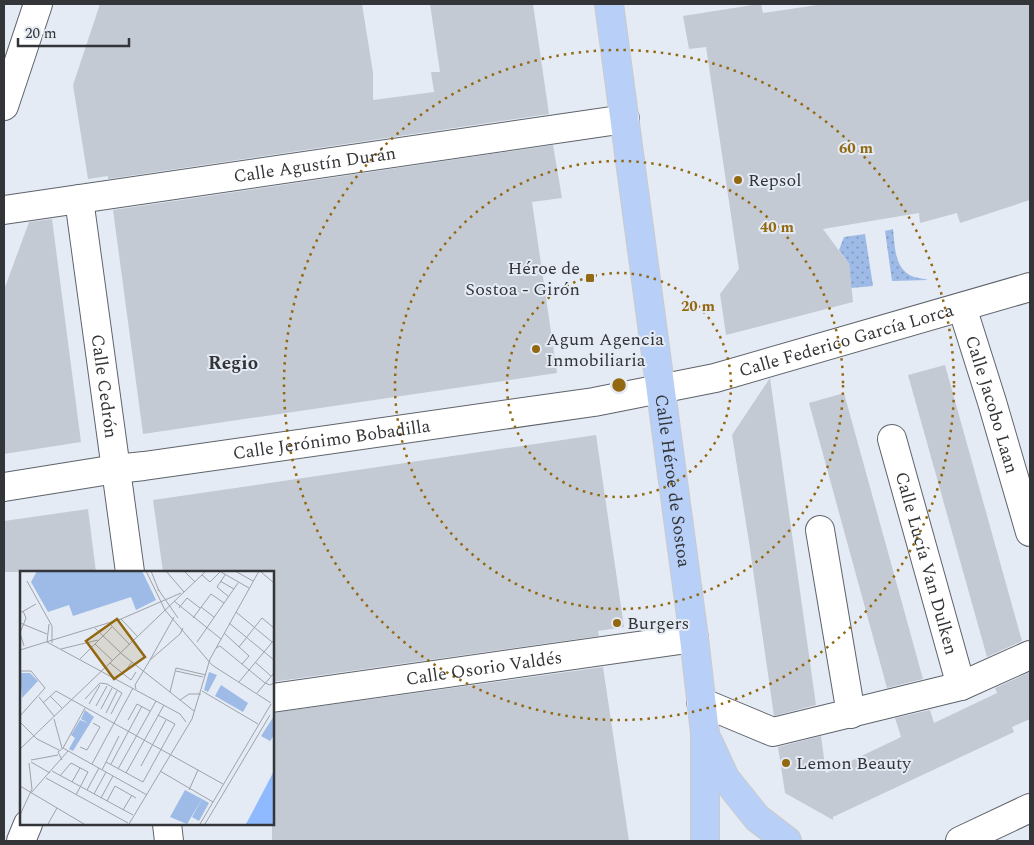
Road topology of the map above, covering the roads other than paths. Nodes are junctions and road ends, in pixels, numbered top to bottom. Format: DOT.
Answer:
graph roads {
  1 [pos="38,4"];
  2 [pos="609,4"];
  3 [pos="4,106"];
  4 [pos="625,119"];
  5 [pos="79,199"];
  6 [pos="4,210"];
  7 [pos="1030,287"];
  8 [pos="962,307"];
  9 [pos="660,389"];
  10 [pos="892,440"];
  11 [pos="116,469"];
  12 [pos="4,488"];
  13 [pos="820,530"];
  14 [pos="1030,532"];
  15 [pos="130,571"];
  16 [pos="694,638"];
  17 [pos="1030,656"];
  18 [pos="961,686"];
  19 [pos="274,698"];
  20 [pos="701,702"];
  21 [pos="851,714"];
  22 [pos="705,733"];
  23 [pos="1030,808"];
  24 [pos="28,825"];
  25 [pos="167,825"];
  26 [pos="21,841"];
  27 [pos="169,841"];
  28 [pos="705,841"];
  29 [pos="787,841"];
  30 [pos="960,841"];
  1 -- 3 [label="street"];
  2 -- 4 [label="main road, Calle Héroe de Sostoa"];
  4 -- 5 [label="street, Calle Agustín Durán"];
  4 -- 9 [label="main road, Calle Héroe de Sostoa"];
  5 -- 6 [label="street, Calle Agustín Durán"];
  5 -- 11 [label="street, Calle Cedrón"];
  7 -- 8 [label="street, Calle Federico García Lorca"];
  8 -- 9 [label="street, Calle Federico García Lorca"];
  8 -- 14 [label="street, Calle Jacobo Laan"];
  9 -- 11 [label="street, Calle Jerónimo Bobadilla"];
  9 -- 16 [label="main road, Calle Héroe de Sostoa"];
  10 -- 18 [label="street, Calle Lucía Van Dulken"];
  11 -- 12 [label="street, Calle Jerónimo Bobadilla"];
  11 -- 15 [label="street, Calle Cedrón"];
  13 -- 21 [label="street"];
  16 -- 19 [label="street, Calle Osorio Valdés"];
  16 -- 20 [label="main road, Calle Héroe de Sostoa"];
  17 -- 18 [label="street"];
  18 -- 21 [label="street"];
  20 -- 21 [label="street"];
  20 -- 22 [label="main road, Calle Héroe de Sostoa"];
  22 -- 28 [label="main road, Calle Héroe de Sostoa"];
  22 -- 29 [label="main road"];
  23 -- 30 [label="street"];
  24 -- 26 [label="street"];
  25 -- 27 [label="street"];
}
